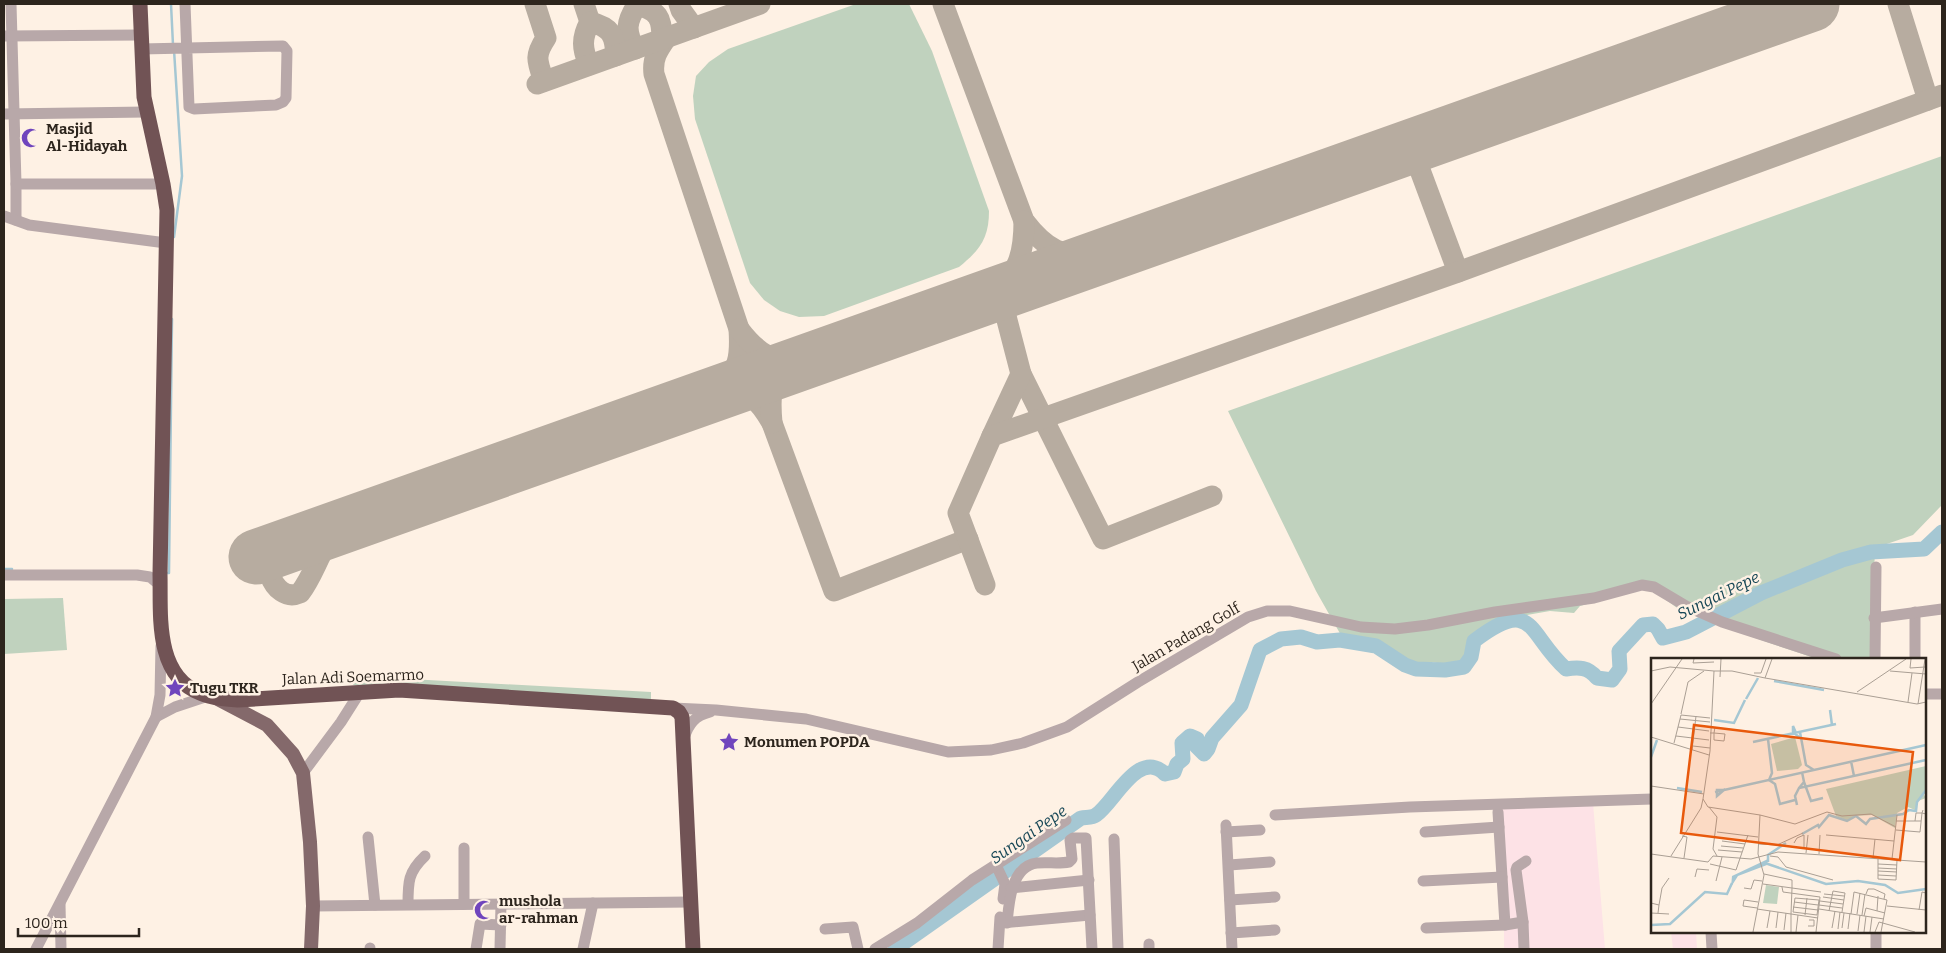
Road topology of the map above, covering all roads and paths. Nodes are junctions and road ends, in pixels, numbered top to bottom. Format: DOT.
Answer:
graph roads {
  1 [pos="11,4"];
  2 [pos="140,4"];
  3 [pos="185,4"];
  4 [pos="8,36"];
  5 [pos="141,42"];
  6 [pos="181,47"];
  7 [pos="146,112"];
  8 [pos="9,114"];
  9 [pos="16,184"];
  10 [pos="163,184"];
  11 [pos="4,216"];
  12 [pos="16,220"];
  13 [pos="166,243"];
  14 [pos="1876,566"];
  15 [pos="4,575"];
  16 [pos="160,575"];
  17 [pos="1942,609"];
  18 [pos="1915,612"];
  19 [pos="1874,618"];
  20 [pos="161,634"];
  21 [pos="1833,658"];
  22 [pos="1875,658"];
  23 [pos="1915,658"];
  24 [pos="360,692"];
  25 [pos="1926,694"];
  26 [pos="1942,694"];
  27 [pos="212,697"];
  28 [pos="641,705"];
  29 [pos="716,710"];
  30 [pos="683,711"];
  31 [pos="156,717"];
  32 [pos="683,742"];
  33 [pos="303,773"];
  34 [pos="1651,799"];
  35 [pos="1498,812"];
  36 [pos="1275,814"];
  37 [pos="1066,820"];
  38 [pos="1499,827"];
  39 [pos="1260,830"];
  40 [pos="1425,832"];
  41 [pos="368,837"];
  42 [pos="1114,839"];
  43 [pos="464,848"];
  44 [pos="425,856"];
  45 [pos="1526,861"];
  46 [pos="1270,862"];
  47 [pos="1229,865"];
  48 [pos="1003,877"];
  49 [pos="1502,877"];
  50 [pos="1089,880"];
  51 [pos="1423,881"];
  52 [pos="1275,897"];
  53 [pos="60,900"];
  54 [pos="1230,900"];
  55 [pos="690,902"];
  56 [pos="502,903"];
  57 [pos="593,903"];
  58 [pos="408,904"];
  59 [pos="464,904"];
  60 [pos="375,905"];
  61 [pos="313,906"];
  62 [pos="1090,915"];
  63 [pos="1523,922"];
  64 [pos="1003,923"];
  65 [pos="501,925"];
  66 [pos="1505,925"];
  67 [pos="1426,928"];
  68 [pos="825,929"];
  69 [pos="1275,930"];
  70 [pos="1231,933"];
  71 [pos="1710,933"];
  72 [pos="1876,933"];
  73 [pos="36,949"];
  74 [pos="60,949"];
  75 [pos="311,949"];
  76 [pos="476,949"];
  77 [pos="500,949"];
  78 [pos="584,949"];
  79 [pos="692,949"];
  80 [pos="858,949"];
  81 [pos="875,949"];
  82 [pos="998,949"];
  83 [pos="1092,949"];
  84 [pos="1118,949"];
  85 [pos="1232,949"];
  86 [pos="1524,949"];
  87 [pos="1712,949"];
  88 [pos="1876,949"];
  1 -- 4 [label="street"];
  2 -- 5 [label="highway, Jalan Adi Soemarmo"];
  3 -- 6 [label="street"];
  4 -- 5 [label="street"];
  4 -- 8 [label="street"];
  5 -- 6 [label="street"];
  5 -- 7 [label="highway, Jalan Adi Soemarmo"];
  6 -- 6 [label="street"];
  7 -- 8 [label="street"];
  7 -- 10 [label="highway, Jalan Adi Soemarmo"];
  8 -- 9 [label="street"];
  9 -- 10 [label="street"];
  9 -- 12 [label="street"];
  10 -- 13 [label="highway, Jalan Adi Soemarmo"];
  11 -- 12 [label="street"];
  12 -- 13 [label="street"];
  13 -- 16 [label="highway, Jalan Adi Soemarmo"];
  14 -- 19 [label="street"];
  15 -- 16 [label="street"];
  16 -- 20 [label="highway, Jalan Adi Soemarmo"];
  17 -- 18 [label="street"];
  18 -- 19 [label="street"];
  18 -- 23 [label="street"];
  19 -- 22 [label="street"];
  20 -- 27 [label="highway, Jalan Adi Soemarmo"];
  20 -- 31 [label="street"];
  21 -- 29 [label="street, Jalan Padang Golf"];
  24 -- 27 [label="highway, Jalan Adi Soemarmo"];
  24 -- 28 [label="highway, Jalan Adi Soemarmo"];
  24 -- 33 [label="street"];
  25 -- 26 [label="street"];
  27 -- 31 [label="street"];
  27 -- 33 [label="main road"];
  28 -- 30 [label="highway, Jalan Adi Soemarmo"];
  28 -- 32 [label="highway, Jalan Adi Soemarmo"];
  29 -- 30 [label="street, Jalan Padang Golf"];
  29 -- 32 [label="street"];
  30 -- 32 [label="highway, Jalan Adi Soemarmo"];
  31 -- 53 [label="street"];
  32 -- 55 [label="highway, Jalan Adi Soemarmo"];
  33 -- 61 [label="main road"];
  34 -- 36 [label="street"];
  35 -- 38 [label="street"];
  37 -- 48 [label="street"];
  38 -- 40 [label="street"];
  38 -- 49 [label="street"];
  39 -- 47 [label="street"];
  41 -- 60 [label="street"];
  42 -- 84 [label="street"];
  43 -- 59 [label="street"];
  44 -- 58 [label="street"];
  45 -- 63 [label="street"];
  46 -- 47 [label="street"];
  47 -- 54 [label="street"];
  48 -- 50 [label="street"];
  48 -- 50 [label="street"];
  48 -- 64 [label="street"];
  48 -- 81 [label="street"];
  49 -- 51 [label="street"];
  49 -- 66 [label="street"];
  50 -- 62 [label="street"];
  52 -- 54 [label="street"];
  53 -- 73 [label="street"];
  53 -- 74 [label="street"];
  54 -- 70 [label="street"];
  55 -- 57 [label="street"];
  55 -- 79 [label="highway, Jalan Adi Soemarmo"];
  56 -- 57 [label="street"];
  56 -- 59 [label="street"];
  56 -- 65 [label="street"];
  57 -- 78 [label="street"];
  58 -- 59 [label="street"];
  58 -- 60 [label="street"];
  60 -- 61 [label="street"];
  61 -- 75 [label="main road"];
  62 -- 64 [label="street"];
  62 -- 83 [label="street"];
  63 -- 66 [label="street"];
  63 -- 86 [label="street"];
  64 -- 82 [label="street"];
  65 -- 76 [label="street"];
  65 -- 77 [label="street"];
  66 -- 67 [label="street"];
  68 -- 80 [label="street"];
  69 -- 70 [label="street"];
  70 -- 85 [label="street"];
  71 -- 87 [label="street"];
  72 -- 88 [label="street"];
}
